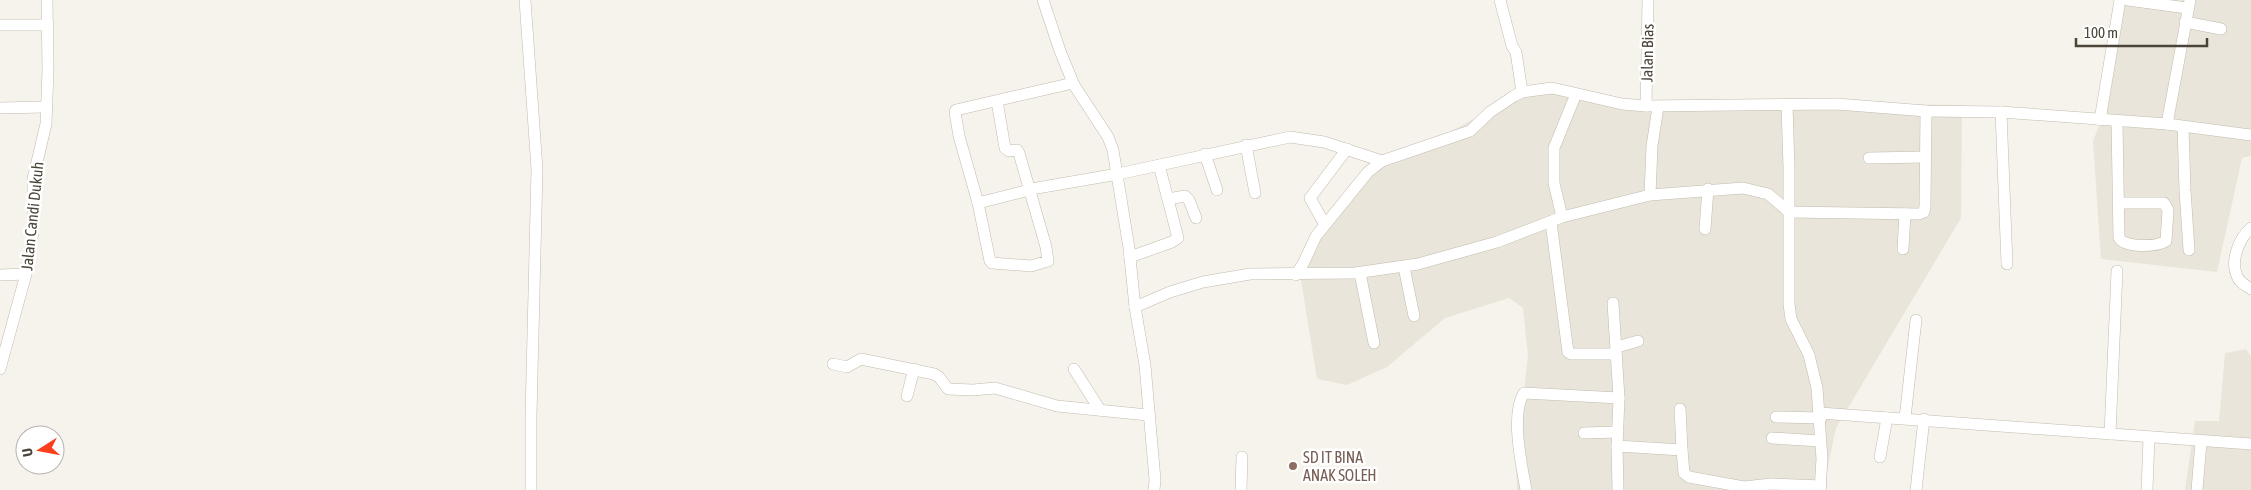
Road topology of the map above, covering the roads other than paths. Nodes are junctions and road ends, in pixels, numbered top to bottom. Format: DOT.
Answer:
graph roads {
  1 [pos="47,0"];
  2 [pos="525,0"];
  3 [pos="1043,0"];
  4 [pos="1500,0"];
  5 [pos="1648,0"];
  6 [pos="2120,0"];
  7 [pos="2128,0"];
  8 [pos="2189,4"];
  9 [pos="2185,22"];
  10 [pos="0,25"];
  11 [pos="48,25"];
  12 [pos="2221,29"];
  13 [pos="1073,83"];
  14 [pos="1522,92"];
  15 [pos="1576,94"];
  16 [pos="997,101"];
  17 [pos="1787,105"];
  18 [pos="45,106"];
  19 [pos="1652,106"];
  20 [pos="0,108"];
  21 [pos="1926,111"];
  22 [pos="2001,112"];
  23 [pos="2100,120"];
  24 [pos="2117,122"];
  25 [pos="2167,124"];
  26 [pos="2183,127"];
  27 [pos="2251,135"];
  28 [pos="1246,145"];
  29 [pos="1347,149"];
  30 [pos="1205,154"];
  31 [pos="1925,157"];
  32 [pos="1869,158"];
  33 [pos="1382,161"];
  34 [pos="1159,165"];
  35 [pos="1118,174"];
  36 [pos="1708,189"];
  37 [pos="1029,190"];
  38 [pos="1217,190"];
  39 [pos="1255,193"];
  40 [pos="1650,195"];
  41 [pos="1168,199"];
  42 [pos="978,203"];
  43 [pos="2118,203"];
  44 [pos="1789,212"];
  45 [pos="1905,214"];
  46 [pos="1196,218"];
  47 [pos="1556,219"];
  48 [pos="1325,225"];
  49 [pos="2251,228"];
  50 [pos="1705,229"];
  51 [pos="1903,249"];
  52 [pos="2189,250"];
  53 [pos="1130,257"];
  54 [pos="2007,264"];
  55 [pos="1404,266"];
  56 [pos="2117,271"];
  57 [pos="1360,273"];
  58 [pos="26,274"];
  59 [pos="0,275"];
  60 [pos="1296,275"];
  61 [pos="2251,289"];
  62 [pos="1612,303"];
  63 [pos="1135,307"];
  64 [pos="1414,316"];
  65 [pos="1916,320"];
  66 [pos="1638,341"];
  67 [pos="1374,343"];
  68 [pos="1617,351"];
  69 [pos="833,364"];
  70 [pos="0,369"];
  71 [pos="914,369"];
  72 [pos="1074,369"];
  73 [pos="907,396"];
  74 [pos="1619,398"];
  75 [pos="1100,410"];
  76 [pos="1680,410"];
  77 [pos="1148,415"];
  78 [pos="1821,416"];
  79 [pos="1776,417"];
  80 [pos="1888,418"];
  81 [pos="1905,418"];
  82 [pos="1924,419"];
  83 [pos="1618,432"];
  84 [pos="1584,433"];
  85 [pos="2110,434"];
  86 [pos="1772,438"];
  87 [pos="2149,438"];
  88 [pos="1820,441"];
  89 [pos="2201,442"];
  90 [pos="2251,444"];
  91 [pos="1617,446"];
  92 [pos="1682,450"];
  93 [pos="1242,457"];
  94 [pos="1880,457"];
  95 [pos="1820,488"];
  96 [pos="1744,489"];
  97 [pos="531,490"];
  98 [pos="1154,490"];
  99 [pos="1241,490"];
  100 [pos="1526,490"];
  101 [pos="1618,490"];
  102 [pos="1916,490"];
  103 [pos="2147,490"];
  104 [pos="2197,490"];
  1 -- 11 [label="street, Jalan Candi Dukuh"];
  2 -- 97 [label="street"];
  3 -- 13 [label="street"];
  4 -- 14 [label="street"];
  5 -- 19 [label="street, Jalan Bias"];
  6 -- 23 [label="street"];
  7 -- 8 [label="street"];
  8 -- 9 [label="street"];
  9 -- 12 [label="street"];
  9 -- 25 [label="street"];
  10 -- 11 [label="street"];
  11 -- 18 [label="street, Jalan Candi Dukuh"];
  13 -- 16 [label="street"];
  13 -- 35 [label="street"];
  14 -- 15 [label="street"];
  14 -- 33 [label="street"];
  15 -- 19 [label="street"];
  15 -- 47 [label="street"];
  16 -- 37 [label="street"];
  16 -- 42 [label="street"];
  17 -- 19 [label="street"];
  17 -- 21 [label="street"];
  17 -- 44 [label="street"];
  18 -- 20 [label="street"];
  18 -- 58 [label="street, Jalan Candi Dukuh"];
  19 -- 40 [label="street, Jalan Bias"];
  21 -- 22 [label="street"];
  21 -- 31 [label="street"];
  22 -- 23 [label="street"];
  22 -- 54 [label="street"];
  23 -- 24 [label="street"];
  24 -- 25 [label="street"];
  24 -- 43 [label="street"];
  25 -- 26 [label="street"];
  26 -- 27 [label="street"];
  26 -- 52 [label="street"];
  28 -- 29 [label="street"];
  28 -- 30 [label="street"];
  28 -- 39 [label="street"];
  29 -- 33 [label="street"];
  29 -- 48 [label="street"];
  30 -- 34 [label="street"];
  30 -- 38 [label="street"];
  31 -- 32 [label="street"];
  31 -- 45 [label="street"];
  33 -- 48 [label="street"];
  34 -- 35 [label="street"];
  34 -- 41 [label="street"];
  35 -- 37 [label="street"];
  35 -- 53 [label="street"];
  36 -- 40 [label="street"];
  36 -- 44 [label="street"];
  36 -- 50 [label="street"];
  37 -- 42 [label="street"];
  37 -- 42 [label="street"];
  40 -- 47 [label="street"];
  41 -- 46 [label="street"];
  41 -- 53 [label="street"];
  43 -- 43 [label="street"];
  44 -- 45 [label="street"];
  44 -- 78 [label="street"];
  45 -- 51 [label="street"];
  47 -- 55 [label="street"];
  47 -- 68 [label="street"];
  48 -- 60 [label="street"];
  49 -- 61 [label="street"];
  53 -- 63 [label="street"];
  55 -- 57 [label="street"];
  55 -- 64 [label="street"];
  56 -- 85 [label="street"];
  57 -- 60 [label="street"];
  57 -- 67 [label="street"];
  58 -- 59 [label="street"];
  58 -- 70 [label="street, Jalan Candi Dukuh"];
  60 -- 63 [label="street"];
  62 -- 68 [label="street"];
  63 -- 77 [label="street"];
  65 -- 81 [label="street"];
  66 -- 68 [label="street"];
  68 -- 74 [label="street"];
  69 -- 71 [label="street"];
  71 -- 73 [label="street"];
  71 -- 75 [label="street"];
  72 -- 75 [label="street"];
  74 -- 83 [label="street"];
  74 -- 100 [label="street"];
  75 -- 77 [label="street"];
  76 -- 92 [label="street"];
  77 -- 98 [label="street"];
  78 -- 79 [label="street"];
  78 -- 80 [label="street"];
  78 -- 88 [label="street"];
  80 -- 81 [label="street"];
  80 -- 94 [label="street"];
  81 -- 82 [label="street"];
  82 -- 85 [label="street"];
  82 -- 102 [label="street"];
  83 -- 84 [label="street"];
  83 -- 91 [label="street"];
  85 -- 87 [label="street"];
  86 -- 88 [label="street"];
  87 -- 89 [label="street"];
  87 -- 103 [label="street"];
  88 -- 95 [label="street"];
  89 -- 90 [label="street"];
  89 -- 104 [label="street"];
  91 -- 92 [label="street"];
  91 -- 101 [label="street"];
  92 -- 96 [label="street"];
  93 -- 99 [label="street"];
  95 -- 96 [label="street"];
}
